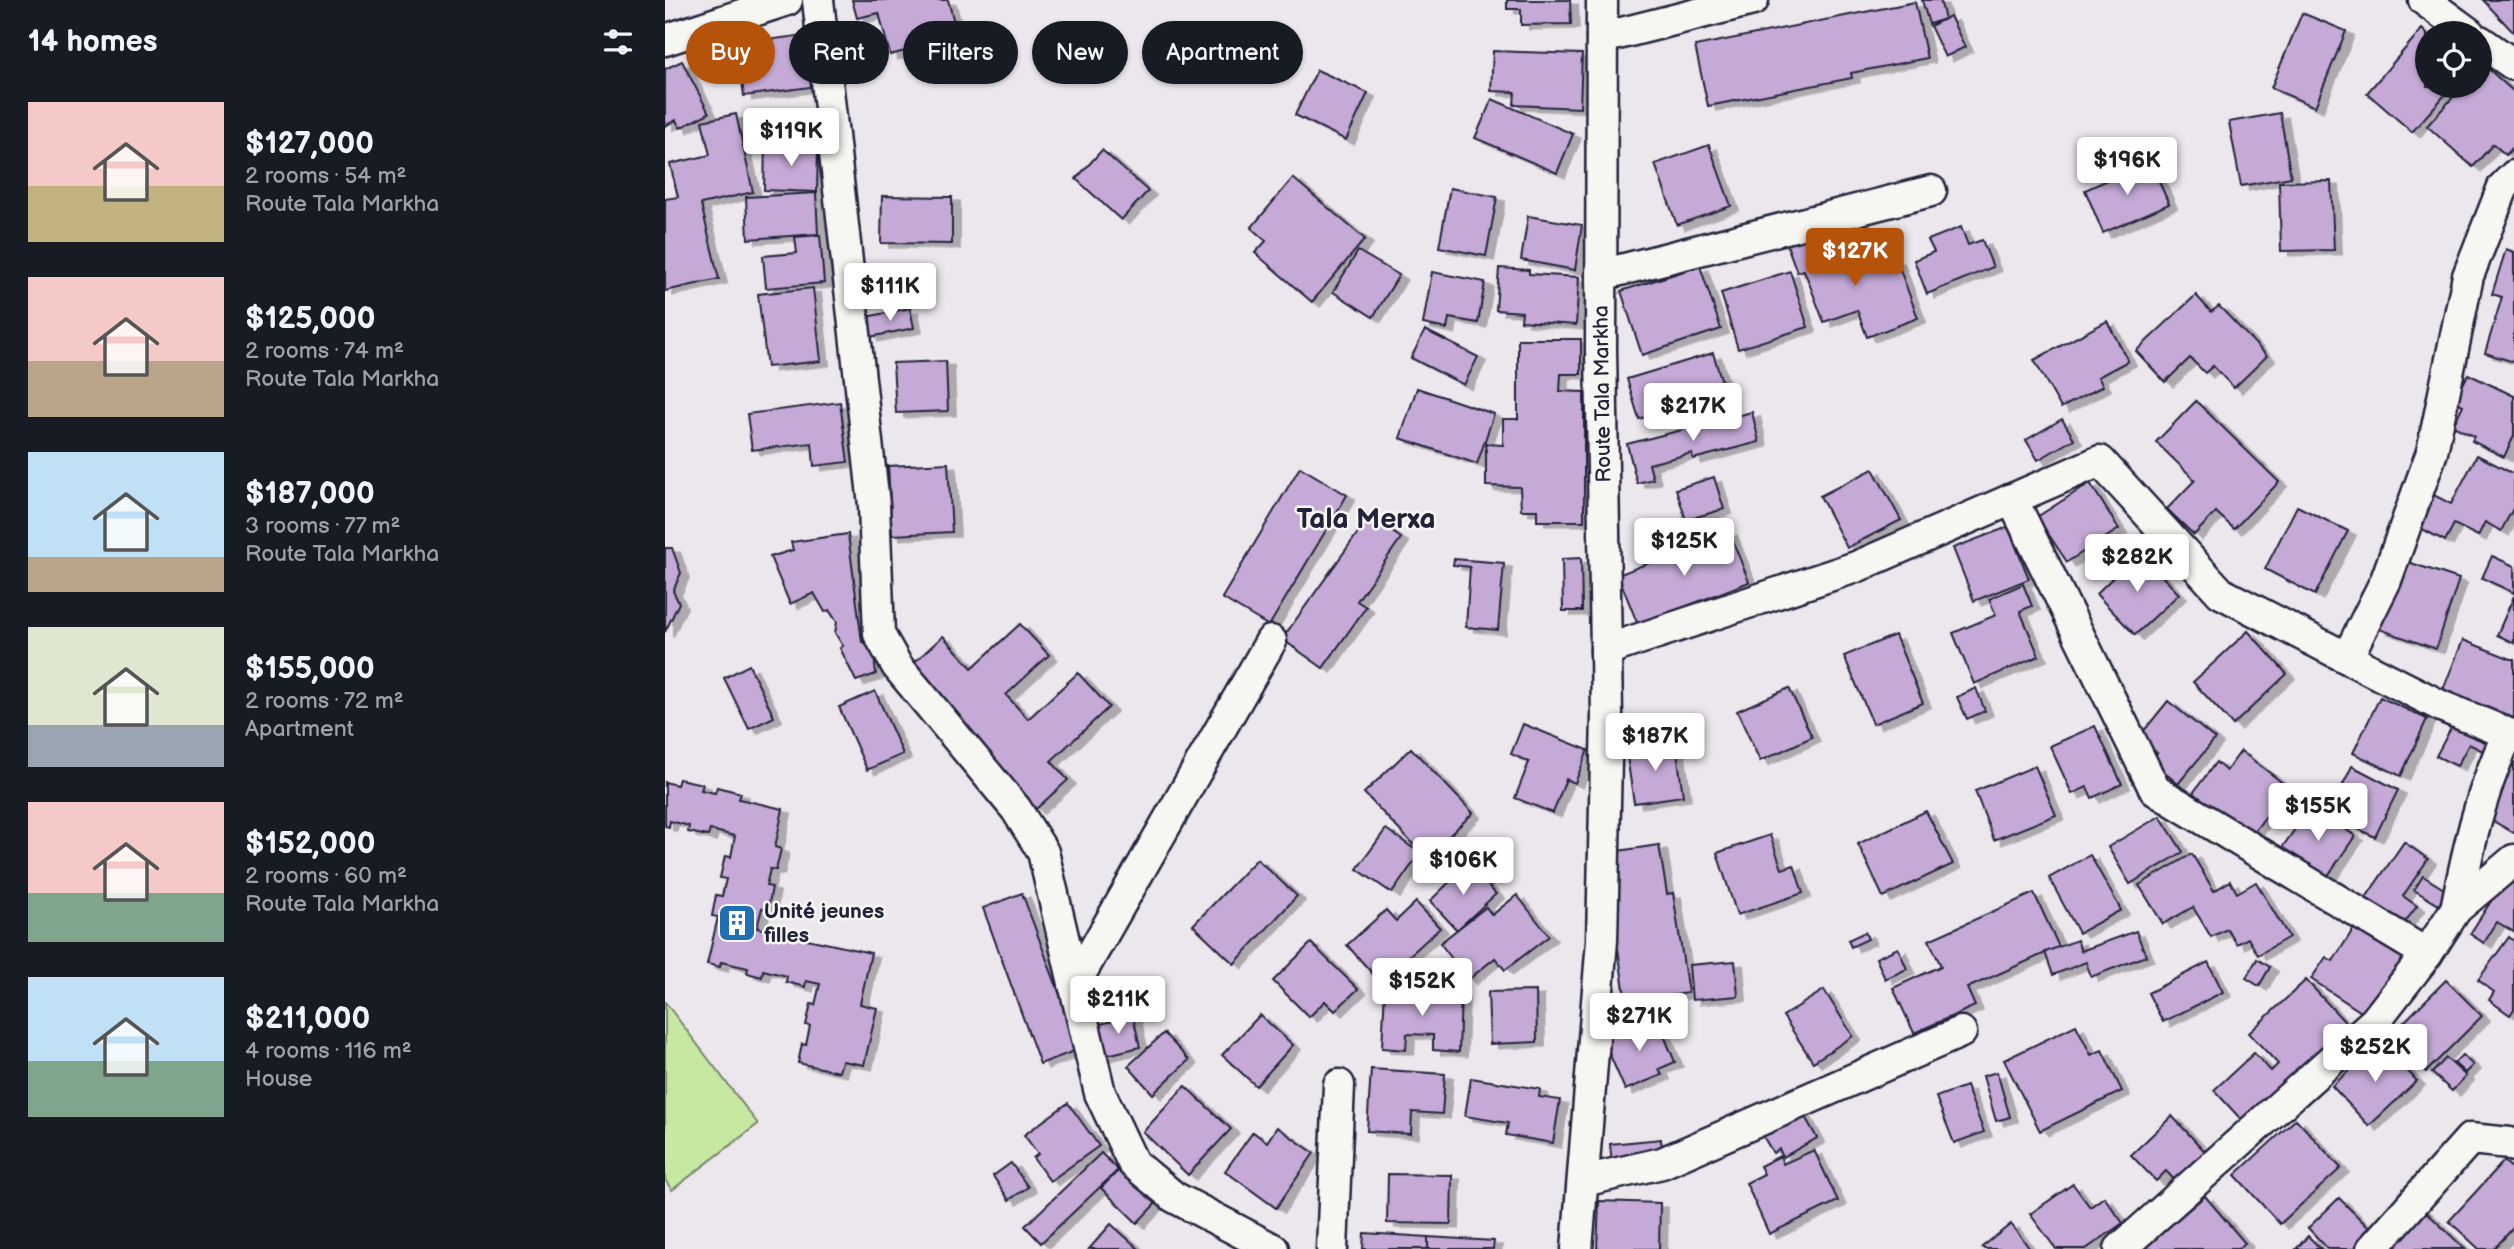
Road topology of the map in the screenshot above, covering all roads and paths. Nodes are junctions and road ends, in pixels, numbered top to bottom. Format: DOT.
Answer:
graph roads {
  1 [pos="787,0"];
  2 [pos="818,0"];
  3 [pos="1602,0"];
  4 [pos="1753,0"];
  5 [pos="1602,38"];
  6 [pos="665,40"];
  7 [pos="2492,49"];
  8 [pos="2514,65"];
  9 [pos="2514,176"];
  10 [pos="1931,191"];
  11 [pos="1601,275"];
  12 [pos="2012,499"];
  13 [pos="1271,641"];
  14 [pos="1606,650"];
  15 [pos="2347,659"];
  16 [pos="2511,735"];
  17 [pos="2514,860"];
  18 [pos="2456,909"];
  19 [pos="2427,954"];
  20 [pos="1074,985"];
  21 [pos="1961,1032"];
  22 [pos="1339,1085"];
  23 [pos="2514,1146"];
  24 [pos="1583,1181"];
  25 [pos="1273,1249"];
  26 [pos="1332,1249"];
  27 [pos="1577,1249"];
  28 [pos="2120,1249"];
  29 [pos="2372,1249"];
  1 -- 6 [label="street"];
  2 -- 20 [label="street"];
  3 -- 5 [label="street, Route Tala Markha"];
  4 -- 5 [label="street"];
  5 -- 11 [label="street, Route Tala Markha"];
  7 -- 8 [label="street"];
  9 -- 15 [label="street"];
  10 -- 11 [label="street"];
  11 -- 14 [label="street, Route Tala Markha"];
  12 -- 14 [label="street"];
  12 -- 15 [label="street"];
  12 -- 19 [label="street"];
  13 -- 20 [label="street"];
  14 -- 24 [label="street, Route Tala Markha"];
  15 -- 16 [label="street"];
  16 -- 18 [label="street"];
  17 -- 18 [label="street"];
  18 -- 19 [label="street"];
  19 -- 28 [label="street"];
  20 -- 25 [label="street"];
  21 -- 24 [label="street"];
  22 -- 26 [label="street"];
  23 -- 29 [label="street"];
  24 -- 27 [label="street, Route Tala Markha"];
}
